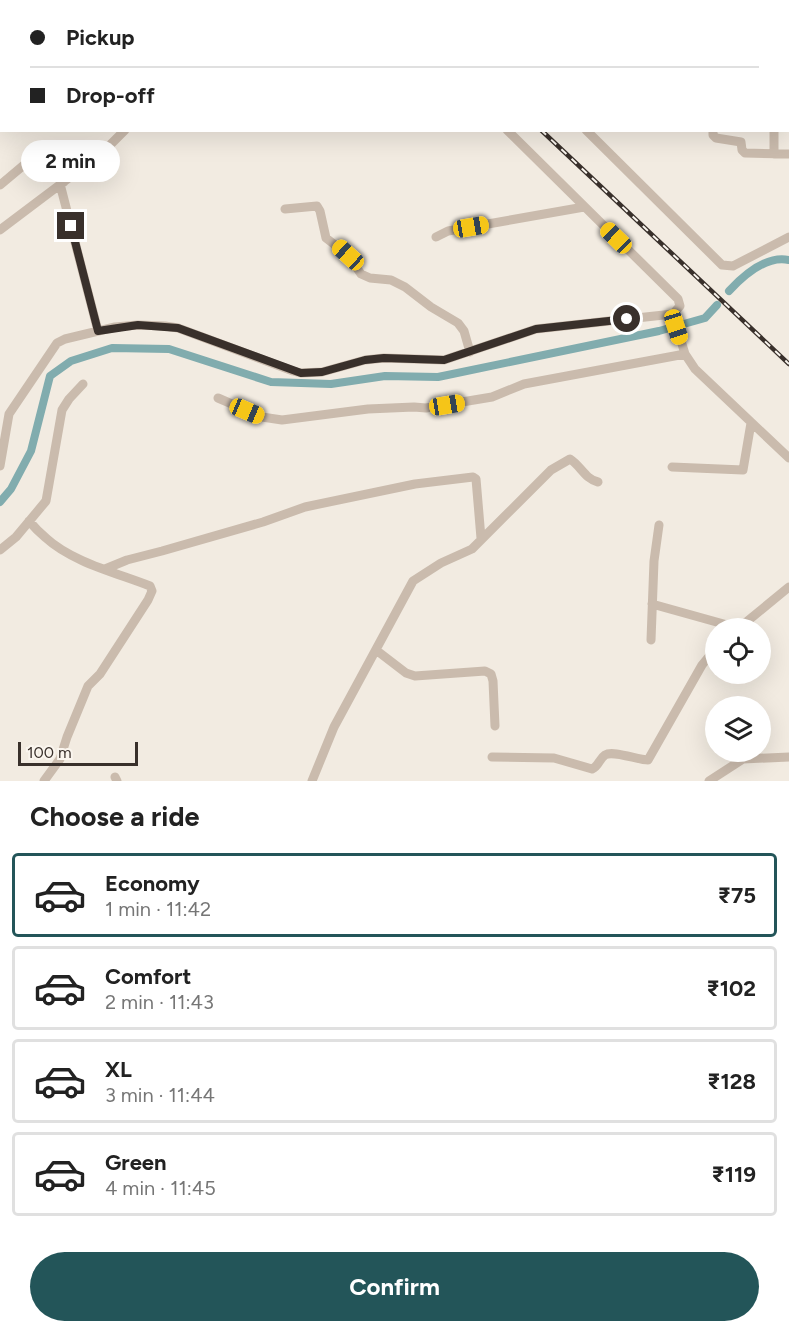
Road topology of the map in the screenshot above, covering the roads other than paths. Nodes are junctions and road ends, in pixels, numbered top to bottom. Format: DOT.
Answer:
graph roads {
  1 [pos="123,132"];
  2 [pos="509,132"];
  3 [pos="588,132"];
  4 [pos="713,132"];
  5 [pos="774,132"];
  6 [pos="774,154"];
  7 [pos="789,154"];
  8 [pos="62,183"];
  9 [pos="0,185"];
  10 [pos="584,207"];
  11 [pos="285,209"];
  12 [pos="0,230"];
  13 [pos="436,237"];
  14 [pos="789,237"];
  15 [pos="673,314"];
  16 [pos="98,331"];
  17 [pos="470,352"];
  18 [pos="685,354"];
  19 [pos="82,384"];
  20 [pos="218,398"];
  21 [pos="751,423"];
  22 [pos="789,458"];
  23 [pos="0,466"];
  24 [pos="672,467"];
  25 [pos="598,482"];
  26 [pos="29,521"];
  27 [pos="659,525"];
  28 [pos="482,538"];
  29 [pos="0,550"];
  30 [pos="105,569"];
  31 [pos="789,587"];
  32 [pos="652,604"];
  33 [pos="750,618"];
  34 [pos="705,619"];
  35 [pos="651,640"];
  36 [pos="376,650"];
  37 [pos="705,661"];
  38 [pos="495,726"];
  39 [pos="492,757"];
  40 [pos="789,757"];
  41 [pos="44,781"];
  42 [pos="312,781"];
  43 [pos="709,781"];
  1 -- 8 [label="street"];
  2 -- 10 [label="street"];
  3 -- 14 [label="street"];
  4 -- 6 [label="street"];
  5 -- 6 [label="street"];
  6 -- 7 [label="street"];
  8 -- 9 [label="street"];
  8 -- 12 [label="street"];
  8 -- 16 [label="street"];
  10 -- 13 [label="street"];
  10 -- 15 [label="street"];
  11 -- 17 [label="street"];
  15 -- 17 [label="street"];
  15 -- 18 [label="street"];
  16 -- 17 [label="street"];
  16 -- 23 [label="street"];
  18 -- 20 [label="street"];
  18 -- 21 [label="street"];
  19 -- 26 [label="street"];
  21 -- 22 [label="street"];
  21 -- 24 [label="street"];
  25 -- 28 [label="street"];
  26 -- 29 [label="street"];
  26 -- 30 [label="street"];
  27 -- 32 [label="street"];
  28 -- 30 [label="street"];
  28 -- 36 [label="street"];
  30 -- 41 [label="street"];
  31 -- 33 [label="street"];
  32 -- 34 [label="street"];
  32 -- 35 [label="street"];
  36 -- 38 [label="street"];
  36 -- 42 [label="street"];
  37 -- 39 [label="street"];
  40 -- 43 [label="street"];
}
